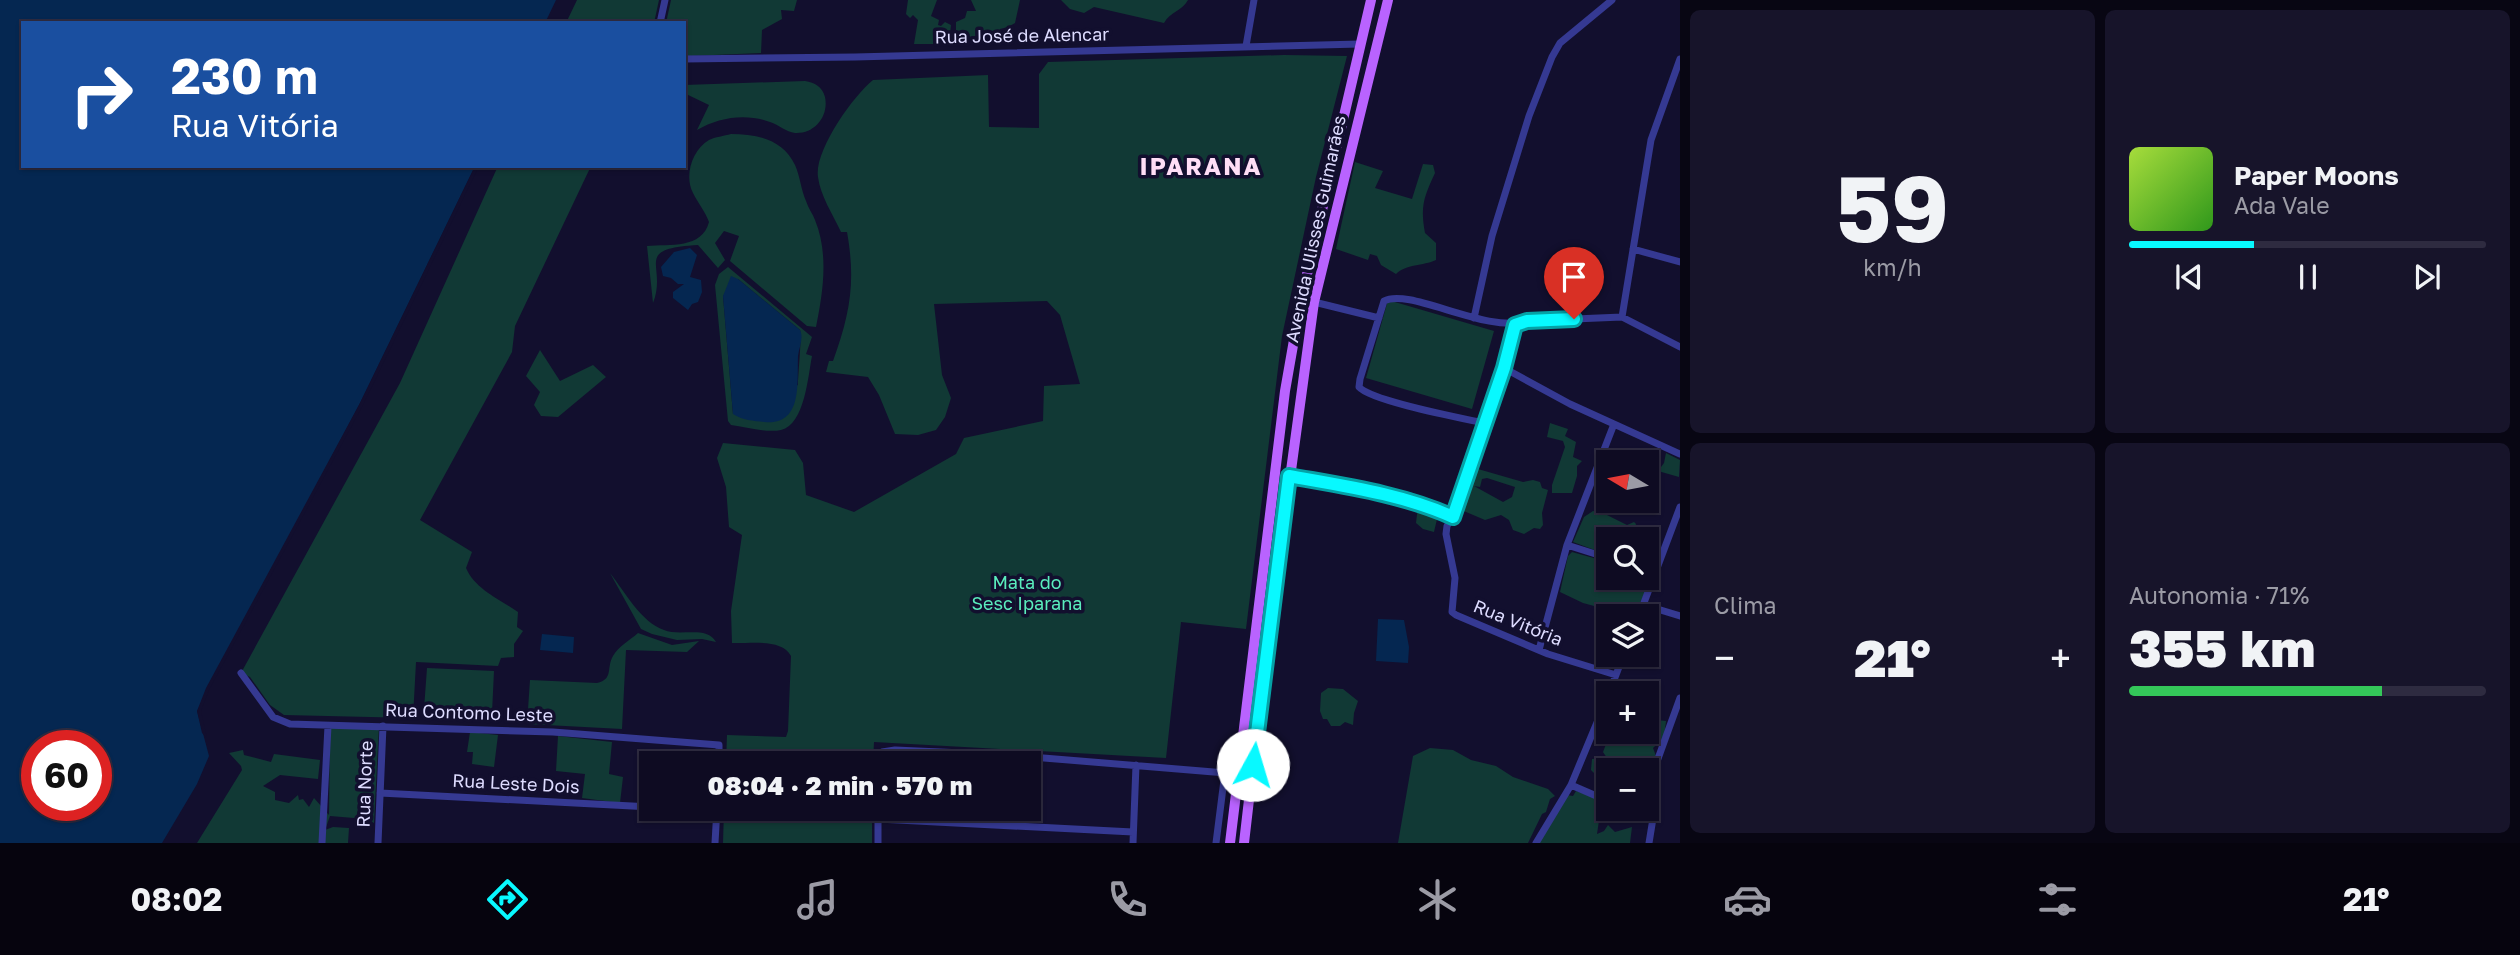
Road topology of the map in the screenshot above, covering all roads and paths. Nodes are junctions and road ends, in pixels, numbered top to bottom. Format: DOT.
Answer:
graph roads {
  1 [pos="665,0"];
  2 [pos="1254,0"];
  3 [pos="1371,0"];
  4 [pos="1388,0"];
  5 [pos="1612,0"];
  6 [pos="660,21"];
  7 [pos="1360,44"];
  8 [pos="1246,46"];
  9 [pos="1680,58"];
  10 [pos="686,59"];
  11 [pos="1633,249"];
  12 [pos="1680,262"];
  13 [pos="1314,302"];
  14 [pos="1622,317"];
  15 [pos="1379,318"];
  16 [pos="1474,318"];
  17 [pos="1515,325"];
  18 [pos="1680,347"];
  19 [pos="1504,368"];
  20 [pos="1484,423"];
  21 [pos="1614,424"];
  22 [pos="1680,454"];
  23 [pos="1289,476"];
  24 [pos="1680,508"];
  25 [pos="1453,517"];
  26 [pos="1567,545"];
  27 [pos="1596,554"];
  28 [pos="1659,564"];
  29 [pos="1659,610"];
  30 [pos="1680,616"];
  31 [pos="1539,650"];
  32 [pos="1619,667"];
  33 [pos="241,673"];
  34 [pos="1616,675"];
  35 [pos="1614,681"];
  36 [pos="1680,698"];
  37 [pos="328,726"];
  38 [pos="383,726"];
  39 [pos="1596,726"];
  40 [pos="719,751"];
  41 [pos="885,751"];
  42 [pos="912,751"];
  43 [pos="1041,758"];
  44 [pos="1658,758"];
  45 [pos="1136,765"];
  46 [pos="1225,772"];
  47 [pos="1238,774"];
  48 [pos="1571,786"];
  49 [pos="380,793"];
  50 [pos="1596,796"];
  51 [pos="639,806"];
  52 [pos="716,821"];
  53 [pos="878,821"];
  54 [pos="917,821"];
  55 [pos="1653,821"];
  56 [pos="1133,832"];
  57 [pos="322,843"];
  58 [pos="378,843"];
  59 [pos="715,843"];
  60 [pos="878,843"];
  61 [pos="1133,843"];
  62 [pos="1216,843"];
  63 [pos="1230,843"];
  64 [pos="1244,843"];
  65 [pos="1536,843"];
  66 [pos="1649,843"];
  1 -- 6 [label="street"];
  2 -- 8 [label="street"];
  3 -- 7 [label="main road, Avenida Ulisses Guimarães"];
  4 -- 13 [label="main road, Avenida Ulisses Guimarães"];
  5 -- 16 [label="street"];
  7 -- 8 [label="street, Rua José de Alencar"];
  7 -- 47 [label="main road, Avenida Ulisses Guimarães"];
  8 -- 10 [label="street, Rua José de Alencar"];
  9 -- 11 [label="street"];
  11 -- 12 [label="street"];
  11 -- 14 [label="street"];
  13 -- 15 [label="street"];
  13 -- 23 [label="main road, Avenida Ulisses Guimarães"];
  14 -- 17 [label="street"];
  14 -- 18 [label="street"];
  15 -- 16 [label="street"];
  15 -- 20 [label="street"];
  16 -- 17 [label="street"];
  17 -- 19 [label="street"];
  19 -- 20 [label="street"];
  19 -- 21 [label="street"];
  20 -- 25 [label="street"];
  21 -- 22 [label="street"];
  21 -- 26 [label="street"];
  23 -- 25 [label="street"];
  23 -- 64 [label="main road, Avenida Ulisses Guimarães"];
  24 -- 28 [label="street"];
  25 -- 31 [label="street, Rua Vitória"];
  26 -- 27 [label="street"];
  26 -- 31 [label="street"];
  29 -- 30 [label="street"];
  31 -- 34 [label="street, Rua Vitória"];
  32 -- 34 [label="street"];
  33 -- 37 [label="street, Rua Contomo Leste"];
  34 -- 35 [label="street"];
  36 -- 44 [label="street"];
  37 -- 38 [label="street, Rua Contomo Leste"];
  37 -- 57 [label="street"];
  38 -- 40 [label="street, Rua Contomo Leste"];
  38 -- 49 [label="street, Rua Norte"];
  39 -- 48 [label="street"];
  41 -- 42 [label="street"];
  43 -- 45 [label="street"];
  45 -- 46 [label="street"];
  45 -- 56 [label="street"];
  46 -- 47 [label="street"];
  46 -- 62 [label="street"];
  47 -- 63 [label="main road, Avenida Ulisses Guimarães"];
  48 -- 50 [label="street"];
  48 -- 65 [label="street"];
  49 -- 51 [label="street, Rua Leste Dois"];
  49 -- 58 [label="street, Rua Norte"];
  52 -- 59 [label="street"];
  53 -- 60 [label="street"];
  54 -- 56 [label="street"];
  55 -- 66 [label="street"];
  56 -- 61 [label="street"];
}
